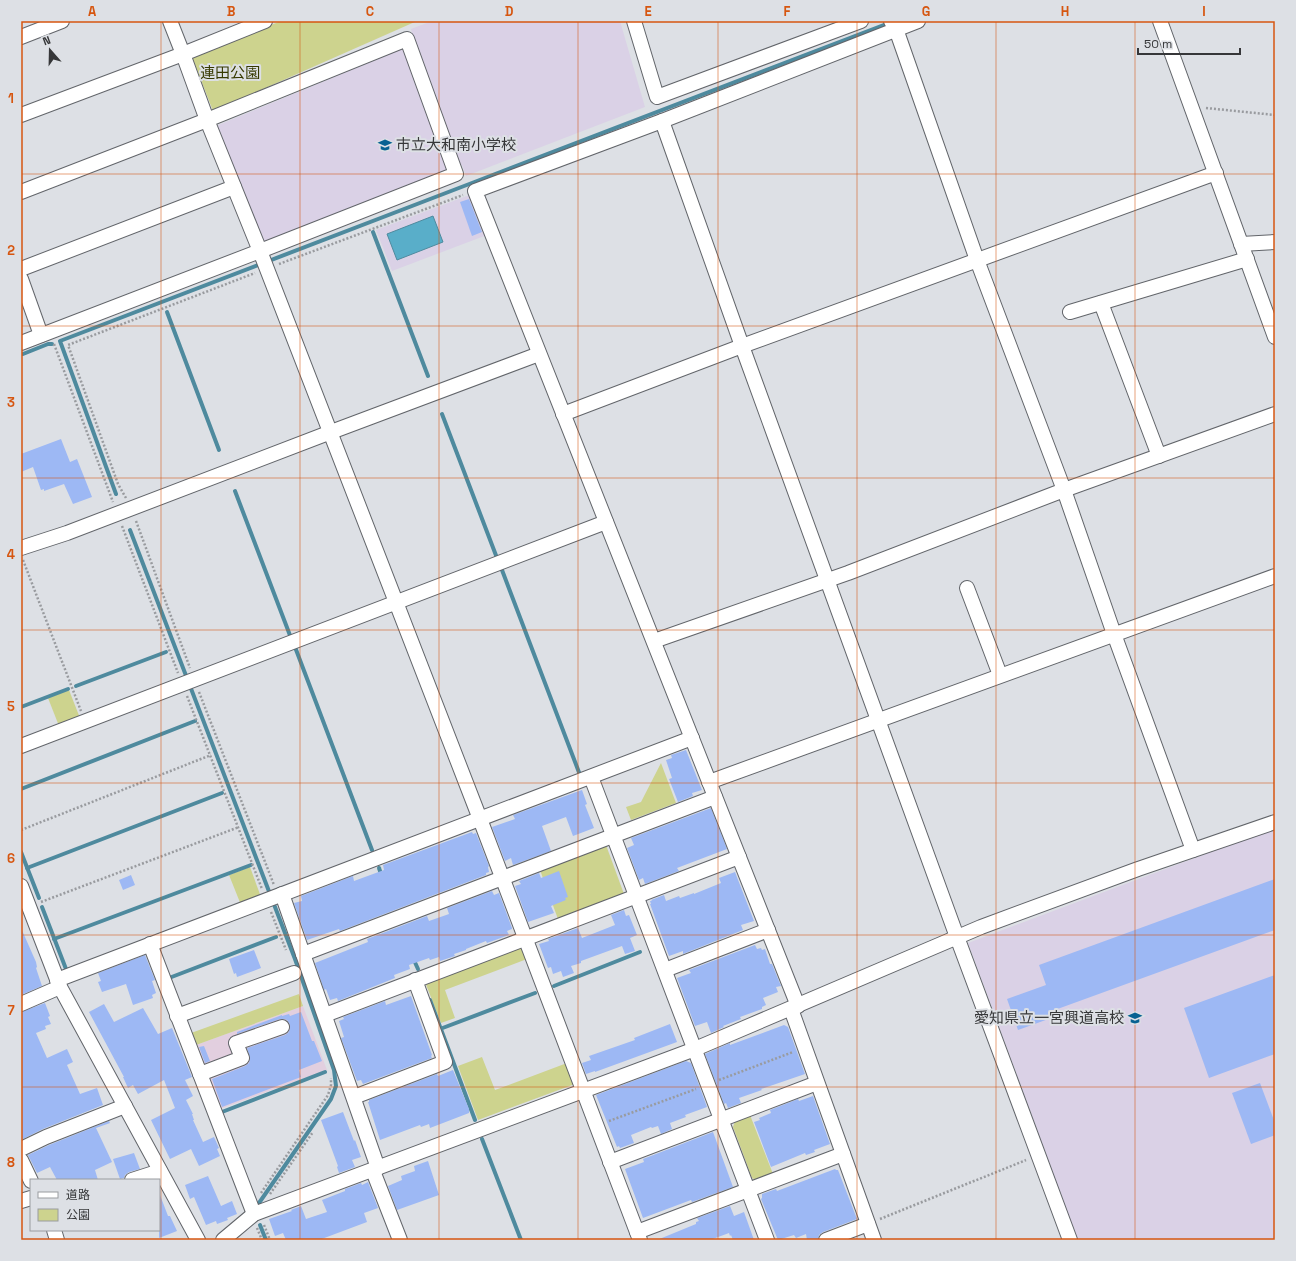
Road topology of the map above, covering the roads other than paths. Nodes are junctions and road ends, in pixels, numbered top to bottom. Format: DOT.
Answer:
graph roads {
  1 [pos="62,21"];
  2 [pos="170,21"];
  3 [pos="265,21"];
  4 [pos="634,21"];
  5 [pos="861,21"];
  6 [pos="918,21"];
  7 [pos="1160,21"];
  8 [pos="894,25"];
  9 [pos="21,37"];
  10 [pos="184,54"];
  11 [pos="21,115"];
  12 [pos="207,120"];
  13 [pos="662,121"];
  14 [pos="1216,173"];
  15 [pos="234,187"];
  16 [pos="21,192"];
  17 [pos="1275,242"];
  18 [pos="1241,244"];
  19 [pos="1247,259"];
  20 [pos="977,260"];
  21 [pos="264,262"];
  22 [pos="21,269"];
  23 [pos="21,279"];
  24 [pos="1101,303"];
  25 [pos="1070,312"];
  26 [pos="45,334"];
  27 [pos="1275,337"];
  28 [pos="21,342"];
  29 [pos="742,346"];
  30 [pos="539,354"];
  31 [pos="563,414"];
  32 [pos="1275,414"];
  33 [pos="331,432"];
  34 [pos="1159,456"];
  35 [pos="1064,490"];
  36 [pos="606,522"];
  37 [pos="22,553"];
  38 [pos="1275,576"];
  39 [pos="827,580"];
  40 [pos="967,588"];
  41 [pos="396,602"];
  42 [pos="1114,634"];
  43 [pos="654,641"];
  44 [pos="1000,675"];
  45 [pos="878,720"];
  46 [pos="692,738"];
  47 [pos="21,746"];
  48 [pos="591,777"];
  49 [pos="709,782"];
  50 [pos="715,797"];
  51 [pos="480,819"];
  52 [pos="1275,822"];
  53 [pos="614,835"];
  54 [pos="1193,850"];
  55 [pos="739,857"];
  56 [pos="502,878"];
  57 [pos="21,886"];
  58 [pos="636,896"];
  59 [pos="274,897"];
  60 [pos="27,910"];
  61 [pos="768,930"];
  62 [pos="957,937"];
  63 [pos="525,938"];
  64 [pos="150,944"];
  65 [pos="303,954"];
  66 [pos="665,970"];
  67 [pos="294,973"];
  68 [pos="415,980"];
  69 [pos="59,983"];
  70 [pos="21,1004"];
  71 [pos="794,1007"];
  72 [pos="324,1015"];
  73 [pos="177,1016"];
  74 [pos="282,1027"];
  75 [pos="695,1050"];
  76 [pos="200,1074"];
  77 [pos="817,1083"];
  78 [pos="583,1091"];
  79 [pos="354,1097"];
  80 [pos="125,1106"];
  81 [pos="721,1119"];
  82 [pos="21,1149"];
  83 [pos="843,1154"];
  84 [pos="21,1160"];
  85 [pos="610,1162"];
  86 [pos="376,1169"];
  87 [pos="160,1171"];
  88 [pos="30,1179"];
  89 [pos="135,1179"];
  90 [pos="748,1190"];
  91 [pos="257,1211"];
  92 [pos="868,1224"];
  93 [pos="638,1236"];
  94 [pos="198,1240"];
  95 [pos="222,1240"];
  96 [pos="400,1240"];
  97 [pos="767,1240"];
  98 [pos="826,1240"];
  99 [pos="874,1240"];
  100 [pos="1070,1240"];
  1 -- 9 [label="street"];
  2 -- 10 [label="street"];
  3 -- 10 [label="street"];
  4 -- 5 [label="street"];
  6 -- 8 [label="street"];
  7 -- 14 [label="street"];
  8 -- 13 [label="street"];
  8 -- 20 [label="street"];
  10 -- 11 [label="street"];
  10 -- 12 [label="street"];
  12 -- 15 [label="street"];
  12 -- 16 [label="street"];
  12 -- 21 [label="street"];
  13 -- 29 [label="street"];
  13 -- 30 [label="street"];
  14 -- 18 [label="street"];
  14 -- 20 [label="street"];
  15 -- 21 [label="street"];
  15 -- 22 [label="street"];
  17 -- 18 [label="street"];
  18 -- 19 [label="street"];
  19 -- 24 [label="street"];
  19 -- 27 [label="street"];
  20 -- 29 [label="street"];
  20 -- 35 [label="street"];
  21 -- 26 [label="street"];
  21 -- 33 [label="street"];
  23 -- 26 [label="street"];
  24 -- 25 [label="street"];
  24 -- 34 [label="street"];
  26 -- 28 [label="street"];
  29 -- 31 [label="street"];
  29 -- 39 [label="street"];
  30 -- 31 [label="street"];
  30 -- 33 [label="street"];
  31 -- 36 [label="street"];
  32 -- 34 [label="street"];
  33 -- 37 [label="street"];
  33 -- 41 [label="street"];
  34 -- 35 [label="street"];
  35 -- 39 [label="street"];
  35 -- 42 [label="street"];
  36 -- 41 [label="street"];
  36 -- 43 [label="street"];
  38 -- 42 [label="street"];
  39 -- 43 [label="street"];
  39 -- 45 [label="street"];
  40 -- 44 [label="street"];
  41 -- 47 [label="street"];
  41 -- 51 [label="street"];
  42 -- 44 [label="street"];
  42 -- 54 [label="street"];
  43 -- 46 [label="street"];
  44 -- 45 [label="street"];
  45 -- 49 [label="street"];
  45 -- 62 [label="street"];
  46 -- 48 [label="street"];
  46 -- 49 [label="street"];
  48 -- 51 [label="street"];
  48 -- 53 [label="street"];
  49 -- 50 [label="street"];
  50 -- 53 [label="street"];
  50 -- 55 [label="street"];
  51 -- 56 [label="street"];
  51 -- 59 [label="street"];
  52 -- 54 [label="street"];
  53 -- 56 [label="street"];
  53 -- 58 [label="street"];
  54 -- 62 [label="street"];
  55 -- 58 [label="street"];
  55 -- 61 [label="street"];
  56 -- 63 [label="street"];
  56 -- 65 [label="street"];
  57 -- 60 [label="street"];
  58 -- 63 [label="street"];
  58 -- 66 [label="street"];
  59 -- 64 [label="street"];
  59 -- 65 [label="street"];
  60 -- 69 [label="street"];
  61 -- 66 [label="street"];
  61 -- 71 [label="street"];
  62 -- 71 [label="street"];
  62 -- 100 [label="street"];
  63 -- 68 [label="street"];
  63 -- 78 [label="street"];
  64 -- 69 [label="street"];
  64 -- 73 [label="street"];
  65 -- 72 [label="street"];
  66 -- 75 [label="street"];
  67 -- 73 [label="street"];
  68 -- 72 [label="street"];
  68 -- 79 [label="street"];
  69 -- 70 [label="street"];
  69 -- 80 [label="street"];
  71 -- 75 [label="street"];
  71 -- 77 [label="street"];
  72 -- 79 [label="street"];
  73 -- 76 [label="street"];
  74 -- 76 [label="street"];
  75 -- 78 [label="street"];
  75 -- 81 [label="street"];
  76 -- 91 [label="street"];
  77 -- 81 [label="street"];
  77 -- 83 [label="street"];
  78 -- 85 [label="street"];
  78 -- 86 [label="street"];
  79 -- 86 [label="street"];
  80 -- 82 [label="street"];
  80 -- 87 [label="street"];
  81 -- 85 [label="street"];
  81 -- 90 [label="street"];
  83 -- 90 [label="street"];
  83 -- 92 [label="street"];
  84 -- 88 [label="street"];
  85 -- 93 [label="street"];
  86 -- 91 [label="street"];
  86 -- 96 [label="street"];
  87 -- 89 [label="street"];
  87 -- 94 [label="street"];
  90 -- 93 [label="street"];
  90 -- 97 [label="street"];
  91 -- 95 [label="street"];
  92 -- 98 [label="street"];
  92 -- 99 [label="street"];
}
